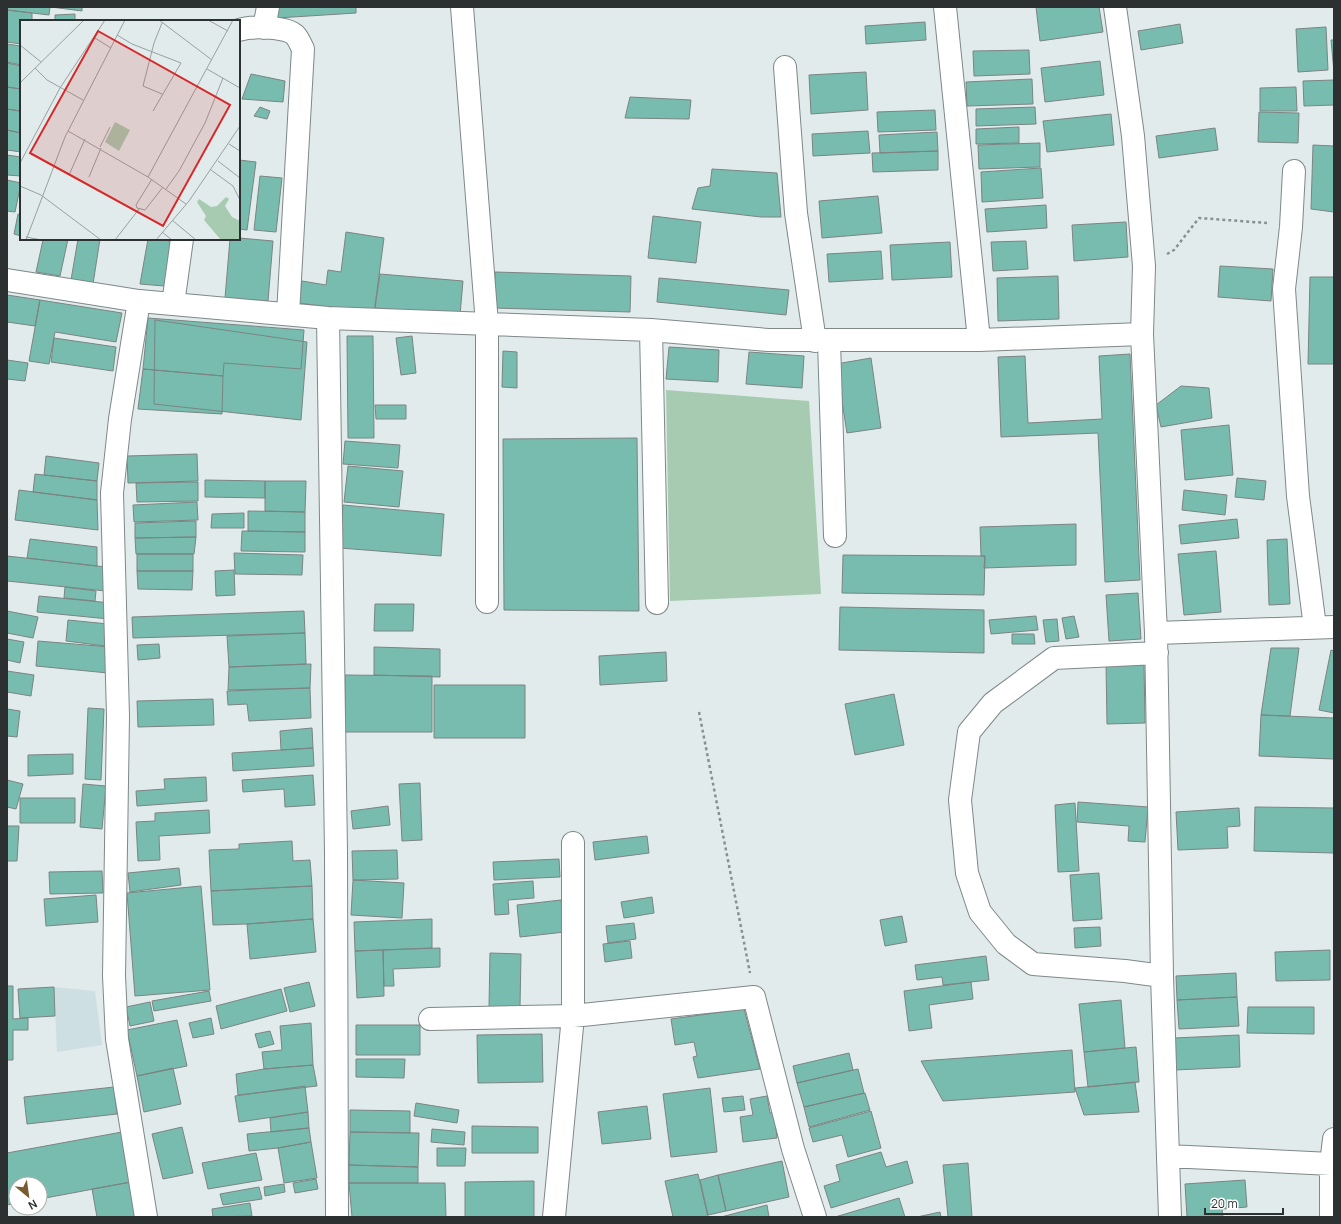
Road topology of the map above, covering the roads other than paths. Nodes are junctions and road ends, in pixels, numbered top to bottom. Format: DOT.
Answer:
graph roads {
  1 [pos="268,7"];
  2 [pos="462,7"];
  3 [pos="945,7"];
  4 [pos="1115,7"];
  5 [pos="264,28"];
  6 [pos="240,30"];
  7 [pos="784,68"];
  8 [pos="1294,171"];
  9 [pos="182,240"];
  10 [pos="7,280"];
  11 [pos="139,301"];
  12 [pos="173,304"];
  13 [pos="288,314"];
  14 [pos="328,318"];
  15 [pos="487,324"];
  16 [pos="651,330"];
  17 [pos="1142,334"];
  18 [pos="979,340"];
  19 [pos="822,341"];
  20 [pos="835,536"];
  21 [pos="487,602"];
  22 [pos="656,603"];
  23 [pos="1325,627"];
  24 [pos="1156,643"];
  25 [pos="573,843"];
  26 [pos="1162,976"];
  27 [pos="573,1016"];
  28 [pos="430,1019"];
  29 [pos="1334,1140"];
  30 [pos="1168,1156"];
  31 [pos="1332,1164"];
  32 [pos="146,1217"];
  33 [pos="337,1217"];
  34 [pos="554,1217"];
  35 [pos="815,1217"];
  36 [pos="1170,1217"];
  37 [pos="1331,1217"];
  1 -- 5 [label="street"];
  2 -- 15 [label="street"];
  3 -- 18 [label="street"];
  4 -- 17 [label="street"];
  5 -- 6 [label="street"];
  5 -- 13 [label="street"];
  7 -- 19 [label="street"];
  8 -- 23 [label="street"];
  9 -- 12 [label="street"];
  10 -- 11 [label="street"];
  11 -- 12 [label="street"];
  11 -- 32 [label="street"];
  12 -- 13 [label="street"];
  13 -- 14 [label="street"];
  14 -- 15 [label="street"];
  14 -- 33 [label="street"];
  15 -- 16 [label="street"];
  15 -- 21 [label="street"];
  16 -- 19 [label="street"];
  16 -- 22 [label="street"];
  17 -- 18 [label="street"];
  17 -- 24 [label="street"];
  18 -- 19 [label="street"];
  19 -- 20 [label="street"];
  23 -- 24 [label="street"];
  24 -- 26 [label="street"];
  24 -- 26 [label="street"];
  25 -- 27 [label="street"];
  26 -- 30 [label="street"];
  27 -- 28 [label="street"];
  27 -- 34 [label="street"];
  27 -- 35 [label="street"];
  29 -- 31 [label="street"];
  30 -- 31 [label="street"];
  30 -- 36 [label="street"];
  31 -- 37 [label="street"];
}
